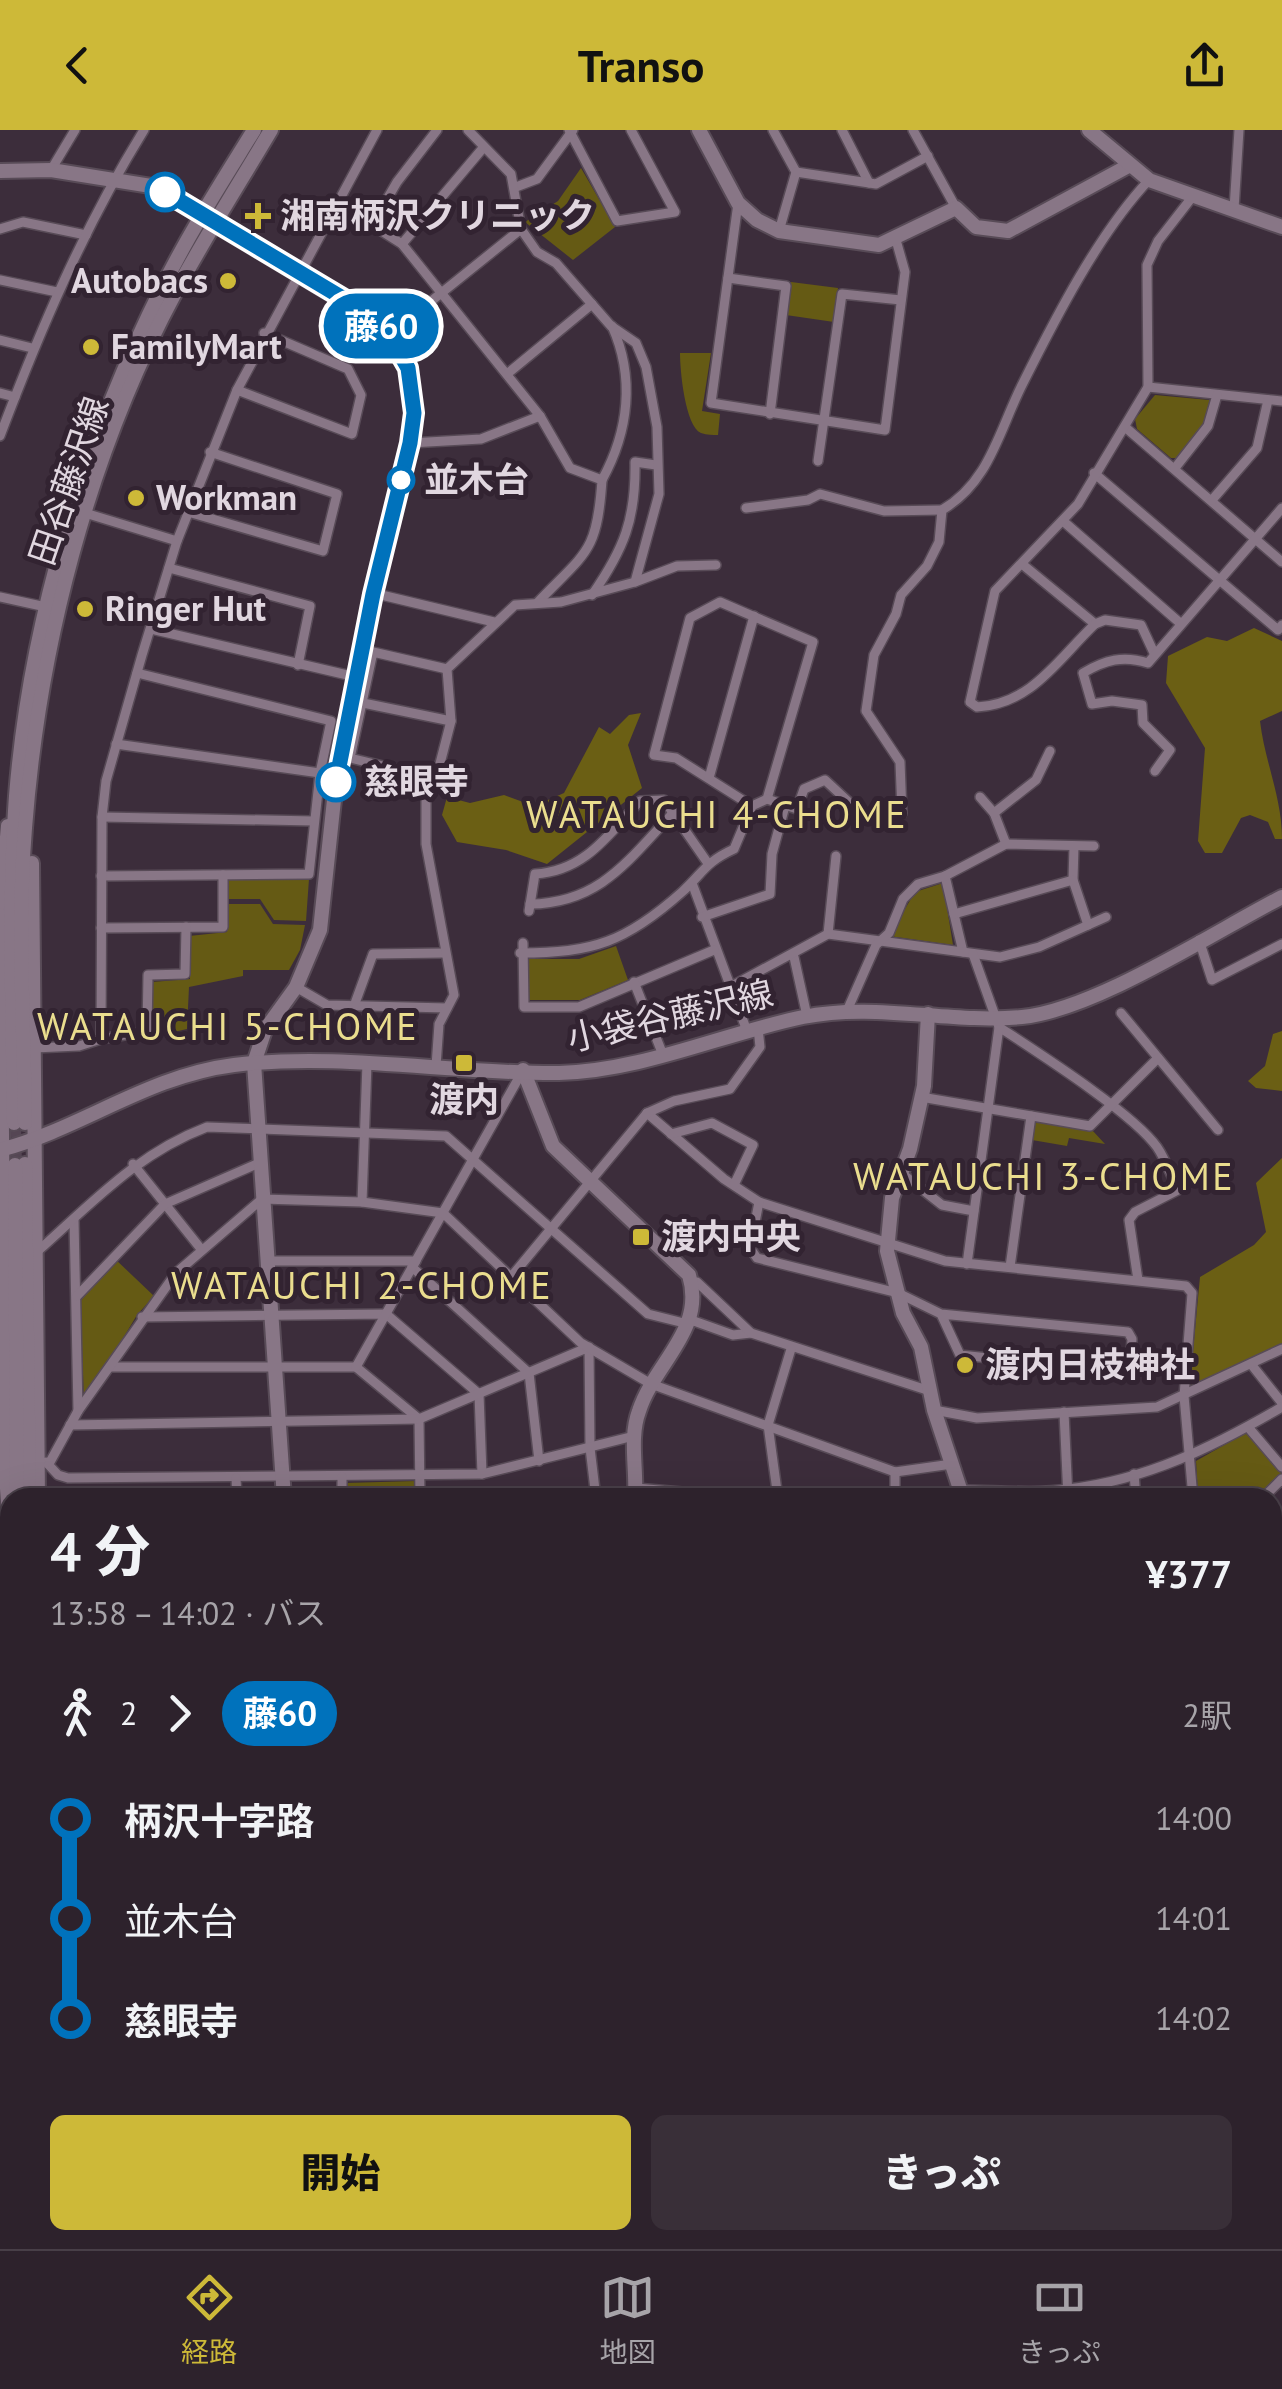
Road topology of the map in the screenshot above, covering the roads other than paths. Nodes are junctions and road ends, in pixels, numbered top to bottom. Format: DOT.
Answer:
graph roads {
  1 [pos="74,130"];
  2 [pos="144,130"];
  3 [pos="254,130"];
  4 [pos="271,130"];
  5 [pos="377,130"];
  6 [pos="437,130"];
  7 [pos="468,130"];
  8 [pos="571,130"];
  9 [pos="631,130"];
  10 [pos="699,130"];
  11 [pos="773,130"];
  12 [pos="842,130"];
  13 [pos="1089,130"];
  14 [pos="1239,130"];
  15 [pos="916,131"];
  16 [pos="483,148"];
  17 [pos="928,156"];
  18 [pos="1130,165"];
  19 [pos="0,170"];
  20 [pos="51,170"];
  21 [pos="796,172"];
  22 [pos="115,177"];
  23 [pos="1150,180"];
  24 [pos="869,184"];
  25 [pos="516,187"];
  26 [pos="1193,196"];
  27 [pos="738,204"];
  28 [pos="956,208"];
  29 [pos="1234,209"];
  30 [pos="209,220"];
  31 [pos="1282,227"];
  32 [pos="0,229"];
  33 [pos="521,229"];
  34 [pos="779,231"];
  35 [pos="86,234"];
  36 [pos="896,240"];
  37 [pos="402,244"];
  38 [pos="298,272"];
  39 [pos="728,278"];
  40 [pos="0,280"];
  41 [pos="57,292"];
  42 [pos="441,292"];
  43 [pos="901,300"];
  44 [pos="592,304"];
  45 [pos="612,326"];
  46 [pos="264,332"];
  47 [pos="389,335"];
  48 [pos="0,340"];
  49 [pos="32,348"];
  50 [pos="506,374"];
  51 [pos="1148,388"];
  52 [pos="237,390"];
  53 [pos="0,393"];
  54 [pos="1217,395"];
  55 [pos="15,397"];
  56 [pos="1268,400"];
  57 [pos="1282,402"];
  58 [pos="770,414"];
  59 [pos="540,416"];
  60 [pos="824,421"];
  61 [pos="1125,427"];
  62 [pos="0,436"];
  63 [pos="410,443"];
  64 [pos="210,452"];
  65 [pos="818,461"];
  66 [pos="656,465"];
  67 [pos="1175,468"];
  68 [pos="1094,473"];
  69 [pos="602,480"];
  70 [pos="1212,500"];
  71 [pos="746,508"];
  72 [pos="1282,508"];
  73 [pos="942,510"];
  74 [pos="86,512"];
  75 [pos="188,512"];
  76 [pos="1063,522"];
  77 [pos="1258,536"];
  78 [pos="178,541"];
  79 [pos="1282,562"];
  80 [pos="716,564"];
  81 [pos="1022,564"];
  82 [pos="168,568"];
  83 [pos="1219,579"];
  84 [pos="635,582"];
  85 [pos="373,594"];
  86 [pos="592,596"];
  87 [pos="0,598"];
  88 [pos="538,602"];
  89 [pos="46,607"];
  90 [pos="754,616"];
  91 [pos="494,622"];
  92 [pos="1180,623"];
  93 [pos="1094,624"];
  94 [pos="1282,625"];
  95 [pos="151,629"];
  96 [pos="1154,653"];
  97 [pos="298,664"];
  98 [pos="447,669"];
  99 [pos="137,673"];
  100 [pos="356,677"];
  101 [pos="363,703"];
  102 [pos="451,721"];
  103 [pos="116,744"];
  104 [pos="1050,752"];
  105 [pos="1155,771"];
  106 [pos="320,772"];
  107 [pos="30,778"];
  108 [pos="710,778"];
  109 [pos="436,779"];
  110 [pos="16,794"];
  111 [pos="980,797"];
  112 [pos="768,800"];
  113 [pos="752,806"];
  114 [pos="786,806"];
  115 [pos="674,812"];
  116 [pos="994,813"];
  117 [pos="102,817"];
  118 [pos="314,820"];
  119 [pos="1006,844"];
  120 [pos="1074,846"];
  121 [pos="1094,846"];
  122 [pos="836,856"];
  123 [pos="707,862"];
  124 [pos="223,875"];
  125 [pos="100,876"];
  126 [pos="945,876"];
  127 [pos="1074,880"];
  128 [pos="692,883"];
  129 [pos="1282,897"];
  130 [pos="954,914"];
  131 [pos="0,915"];
  132 [pos="702,917"];
  133 [pos="1106,917"];
  134 [pos="1088,925"];
  135 [pos="101,928"];
  136 [pos="186,928"];
  137 [pos="828,934"];
  138 [pos="882,940"];
  139 [pos="1199,940"];
  140 [pos="1282,944"];
  141 [pos="714,950"];
  142 [pos="968,953"];
  143 [pos="444,954"];
  144 [pos="794,956"];
  145 [pos="634,982"];
  146 [pos="732,986"];
  147 [pos="296,987"];
  148 [pos="354,1006"];
  149 [pos="447,1008"];
  150 [pos="846,1013"];
  151 [pos="1121,1013"];
  152 [pos="928,1014"];
  153 [pos="807,1016"];
  154 [pos="998,1022"];
  155 [pos="752,1030"];
  156 [pos="101,1039"];
  157 [pos="34,1048"];
  158 [pos="662,1055"];
  159 [pos="1158,1058"];
  160 [pos="254,1063"];
  161 [pos="367,1064"];
  162 [pos="436,1066"];
  163 [pos="523,1070"];
  164 [pos="921,1097"];
  165 [pos="1110,1106"];
  166 [pos="990,1109"];
  167 [pos="647,1113"];
  168 [pos="1030,1116"];
  169 [pos="257,1126"];
  170 [pos="1218,1130"];
  171 [pos="364,1132"];
  172 [pos="672,1134"];
  173 [pos="34,1138"];
  174 [pos="2,1149"];
  175 [pos="474,1156"];
  176 [pos="259,1163"];
  177 [pos="132,1164"];
  178 [pos="900,1172"];
  179 [pos="594,1182"];
  180 [pos="734,1186"];
  181 [pos="262,1199"];
  182 [pos="362,1202"];
  183 [pos="760,1202"];
  184 [pos="166,1204"];
  185 [pos="974,1211"];
  186 [pos="442,1213"];
  187 [pos="74,1219"];
  188 [pos="1,1229"];
  189 [pos="554,1229"];
  190 [pos="887,1241"];
  191 [pos="201,1249"];
  192 [pos="38,1250"];
  193 [pos="268,1262"];
  194 [pos="414,1264"];
  195 [pos="967,1264"];
  196 [pos="1010,1267"];
  197 [pos="511,1277"];
  198 [pos="1138,1280"];
  199 [pos="692,1284"];
  200 [pos="898,1293"];
  201 [pos="77,1296"];
  202 [pos="2,1313"];
  203 [pos="386,1314"];
  204 [pos="941,1314"];
  205 [pos="271,1315"];
  206 [pos="142,1316"];
  207 [pos="689,1322"];
  208 [pos="751,1333"];
  209 [pos="589,1347"];
  210 [pos="791,1349"];
  211 [pos="1282,1349"];
  212 [pos="1251,1364"];
  213 [pos="112,1366"];
  214 [pos="275,1366"];
  215 [pos="356,1366"];
  216 [pos="530,1372"];
  217 [pos="651,1384"];
  218 [pos="930,1391"];
  219 [pos="479,1394"];
  220 [pos="1184,1396"];
  221 [pos="1282,1405"];
  222 [pos="934,1410"];
  223 [pos="78,1412"];
  224 [pos="1064,1412"];
  225 [pos="419,1419"];
  226 [pos="279,1421"];
  227 [pos="70,1424"];
  228 [pos="768,1425"];
  229 [pos="1248,1426"];
  230 [pos="634,1436"];
  231 [pos="590,1448"];
  232 [pos="1191,1458"];
  233 [pos="539,1461"];
  234 [pos="45,1462"];
  235 [pos="952,1464"];
  236 [pos="1282,1467"];
  237 [pos="894,1472"];
  238 [pos="482,1474"];
  239 [pos="1134,1474"];
  240 [pos="421,1476"];
  241 [pos="342,1477"];
  242 [pos="236,1478"];
  243 [pos="283,1478"];
  244 [pos="5,1488"];
  245 [pos="16,1488"];
  246 [pos="28,1488"];
  247 [pos="40,1488"];
  248 [pos="236,1488"];
  249 [pos="284,1488"];
  250 [pos="342,1488"];
  251 [pos="420,1488"];
  252 [pos="595,1488"];
  253 [pos="636,1488"];
  254 [pos="777,1488"];
  255 [pos="895,1488"];
  256 [pos="960,1488"];
  257 [pos="1068,1488"];
  258 [pos="1088,1488"];
  259 [pos="1135,1488"];
  260 [pos="1192,1488"];
  1 -- 20 [label="street"];
  2 -- 22 [label="street"];
  3 -- 30 [label="main road, 田谷藤沢線"];
  4 -- 30 [label="main road, 田谷藤沢線"];
  5 -- 38 [label="street"];
  6 -- 37 [label="street"];
  7 -- 16 [label="street"];
  8 -- 9 [label="street"];
  8 -- 25 [label="street"];
  10 -- 27 [label="main road"];
  11 -- 21 [label="street"];
  12 -- 24 [label="street"];
  13 -- 18 [label="main road"];
  14 -- 29 [label="street"];
  15 -- 17 [label="street"];
  16 -- 25 [label="street"];
  16 -- 37 [label="street"];
  17 -- 24 [label="street"];
  17 -- 28 [label="street"];
  18 -- 23 [label="main road"];
  18 -- 28 [label="main road"];
  19 -- 20 [label="main road"];
  20 -- 22 [label="main road"];
  21 -- 24 [label="street"];
  21 -- 34 [label="street"];
  22 -- 30 [label="main road"];
  22 -- 35 [label="street"];
  23 -- 26 [label="main road"];
  23 -- 73 [label="street"];
  25 -- 33 [label="street"];
  26 -- 29 [label="main road"];
  26 -- 51 [label="street"];
  27 -- 34 [label="main road"];
  27 -- 39 [label="street"];
  28 -- 36 [label="main road"];
  29 -- 31 [label="main road"];
  30 -- 38 [label="main road"];
  30 -- 74 [label="main road, 田谷藤沢線"];
  30 -- 89 [label="main road, 田谷藤沢線"];
  32 -- 35 [label="street"];
  33 -- 42 [label="street"];
  33 -- 44 [label="street"];
  34 -- 36 [label="main road"];
  35 -- 41 [label="street"];
  36 -- 43 [label="street"];
  37 -- 42 [label="street"];
  38 -- 46 [label="street"];
  38 -- 47 [label="main road"];
  39 -- 58 [label="street"];
  39 -- 58 [label="street"];
  40 -- 41 [label="street"];
  41 -- 49 [label="street"];
  42 -- 47 [label="street"];
  42 -- 50 [label="street"];
  43 -- 60 [label="street"];
  43 -- 60 [label="street"];
  44 -- 45 [label="street"];
  44 -- 50 [label="street"];
  45 -- 66 [label="street"];
  45 -- 69 [label="street"];
  46 -- 52 [label="street"];
  46 -- 52 [label="street"];
  47 -- 63 [label="main road"];
  48 -- 49 [label="street"];
  49 -- 55 [label="street"];
  50 -- 59 [label="street"];
  51 -- 54 [label="street"];
  51 -- 61 [label="street"];
  52 -- 64 [label="street"];
  53 -- 55 [label="street"];
  54 -- 56 [label="street"];
  54 -- 67 [label="street"];
  55 -- 62 [label="street"];
  56 -- 57 [label="street"];
  56 -- 70 [label="street"];
  58 -- 60 [label="street"];
  59 -- 63 [label="street"];
  59 -- 69 [label="street"];
  60 -- 65 [label="street"];
  61 -- 67 [label="street"];
  61 -- 68 [label="street"];
  63 -- 85 [label="main road"];
  64 -- 75 [label="street"];
  64 -- 75 [label="street"];
  66 -- 84 [label="street"];
  66 -- 86 [label="street"];
  67 -- 70 [label="street"];
  68 -- 76 [label="street"];
  68 -- 83 [label="street"];
  69 -- 88 [label="street"];
  70 -- 77 [label="street"];
  71 -- 73 [label="street"];
  72 -- 77 [label="street"];
  73 -- 114 [label="street"];
  74 -- 78 [label="street"];
  74 -- 107 [label="main road, 田谷藤沢線"];
  75 -- 78 [label="street"];
  76 -- 81 [label="street"];
  76 -- 92 [label="street"];
  77 -- 79 [label="street"];
  77 -- 83 [label="street"];
  78 -- 82 [label="street"];
  80 -- 84 [label="street"];
  81 -- 93 [label="street"];
  81 -- 93 [label="street"];
  82 -- 95 [label="street"];
  82 -- 97 [label="street"];
  83 -- 92 [label="street"];
  83 -- 94 [label="street"];
  84 -- 86 [label="street"];
  85 -- 91 [label="street"];
  85 -- 100 [label="main road"];
  86 -- 88 [label="street"];
  87 -- 89 [label="street"];
  88 -- 91 [label="street"];
  89 -- 110 [label="main road, 田谷藤沢線"];
  90 -- 108 [label="street"];
  90 -- 108 [label="street"];
  90 -- 112 [label="street"];
  91 -- 98 [label="street"];
  92 -- 96 [label="street"];
  93 -- 96 [label="street"];
  95 -- 97 [label="street"];
  95 -- 99 [label="street"];
  96 -- 105 [label="street"];
  97 -- 100 [label="street"];
  98 -- 101 [label="street"];
  98 -- 102 [label="street"];
  99 -- 103 [label="street"];
  99 -- 106 [label="street"];
  100 -- 147 [label="main road"];
  101 -- 102 [label="street"];
  101 -- 109 [label="street"];
  102 -- 109 [label="street"];
  103 -- 106 [label="street"];
  103 -- 117 [label="street"];
  104 -- 116 [label="street"];
  106 -- 118 [label="street"];
  107 -- 110 [label="main road, 田谷藤沢線"];
  107 -- 157 [label="main road"];
  108 -- 113 [label="street"];
  109 -- 143 [label="street"];
  110 -- 131 [label="main road"];
  111 -- 116 [label="street"];
  112 -- 113 [label="street"];
  112 -- 114 [label="street"];
  113 -- 123 [label="street"];
  114 -- 132 [label="street"];
  115 -- 115 [label="street"];
  115 -- 123 [label="street"];
  116 -- 119 [label="street"];
  117 -- 118 [label="street"];
  117 -- 125 [label="street"];
  118 -- 124 [label="street"];
  119 -- 120 [label="street"];
  119 -- 126 [label="street"];
  120 -- 121 [label="street"];
  120 -- 127 [label="street"];
  122 -- 137 [label="street"];
  123 -- 128 [label="street"];
  124 -- 125 [label="street"];
  124 -- 136 [label="street"];
  125 -- 135 [label="street"];
  126 -- 130 [label="street"];
  126 -- 138 [label="street"];
  127 -- 130 [label="street"];
  127 -- 134 [label="street"];
  128 -- 132 [label="street"];
  128 -- 145 [label="street"];
  129 -- 139 [label="main road, 小袋谷藤沢線"];
  130 -- 142 [label="street"];
  131 -- 174 [label="main road"];
  132 -- 141 [label="street"];
  133 -- 134 [label="street"];
  134 -- 142 [label="street"];
  135 -- 136 [label="street"];
  135 -- 156 [label="street"];
  136 -- 156 [label="street"];
  137 -- 138 [label="street"];
  137 -- 144 [label="street"];
  138 -- 142 [label="street"];
  138 -- 150 [label="street"];
  139 -- 140 [label="street"];
  139 -- 154 [label="main road, 小袋谷藤沢線"];
  141 -- 145 [label="street"];
  141 -- 146 [label="street"];
  142 -- 154 [label="street"];
  143 -- 148 [label="street"];
  143 -- 149 [label="street"];
  144 -- 146 [label="street"];
  144 -- 153 [label="street"];
  145 -- 158 [label="street"];
  146 -- 155 [label="street"];
  147 -- 148 [label="street"];
  147 -- 160 [label="main road"];
  148 -- 149 [label="street"];
  149 -- 162 [label="street"];
  150 -- 152 [label="main road, 小袋谷藤沢線"];
  150 -- 153 [label="main road, 小袋谷藤沢線"];
  151 -- 159 [label="street"];
  152 -- 154 [label="main road, 小袋谷藤沢線"];
  152 -- 164 [label="main road"];
  153 -- 155 [label="main road, 小袋谷藤沢線"];
  154 -- 165 [label="street"];
  154 -- 166 [label="street"];
  155 -- 158 [label="main road, 小袋谷藤沢線"];
  155 -- 167 [label="street"];
  156 -- 157 [label="street"];
  157 -- 173 [label="main road"];
  158 -- 163 [label="main road, 小袋谷藤沢線"];
  159 -- 165 [label="street"];
  159 -- 170 [label="street"];
  160 -- 161 [label="main road, 小袋谷藤沢線"];
  160 -- 169 [label="main road"];
  160 -- 173 [label="main road, 小袋谷藤沢線"];
  161 -- 162 [label="main road, 小袋谷藤沢線"];
  161 -- 171 [label="street"];
  162 -- 163 [label="main road, 小袋谷藤沢線"];
  163 -- 175 [label="street"];
  163 -- 179 [label="main road"];
  164 -- 166 [label="street"];
  164 -- 178 [label="main road"];
  165 -- 168 [label="street"];
  165 -- 198 [label="street"];
  166 -- 168 [label="street"];
  166 -- 185 [label="street"];
  167 -- 172 [label="street"];
  167 -- 179 [label="street"];
  168 -- 196 [label="street"];
  169 -- 171 [label="street"];
  169 -- 176 [label="main road"];
  169 -- 177 [label="street"];
  171 -- 175 [label="street"];
  171 -- 182 [label="street"];
  172 -- 180 [label="street"];
  172 -- 180 [label="street"];
  173 -- 174 [label="main road, 小袋谷藤沢線"];
  173 -- 192 [label="main road"];
  174 -- 188 [label="main road"];
  175 -- 186 [label="street"];
  175 -- 189 [label="street"];
  176 -- 181 [label="main road"];
  176 -- 184 [label="street"];
  177 -- 184 [label="street"];
  177 -- 187 [label="street"];
  178 -- 185 [label="street"];
  178 -- 190 [label="main road"];
  179 -- 189 [label="street"];
  179 -- 199 [label="main road"];
  180 -- 183 [label="street"];
  181 -- 182 [label="street"];
  181 -- 191 [label="street"];
  181 -- 193 [label="main road"];
  182 -- 186 [label="street"];
  183 -- 190 [label="street"];
  183 -- 200 [label="street"];
  184 -- 191 [label="street"];
  184 -- 201 [label="street"];
  185 -- 195 [label="street"];
  186 -- 194 [label="street"];
  186 -- 197 [label="street"];
  187 -- 192 [label="street"];
  187 -- 201 [label="street"];
  188 -- 202 [label="main road"];
  189 -- 197 [label="street"];
  189 -- 207 [label="street"];
  190 -- 195 [label="street"];
  190 -- 200 [label="main road"];
  191 -- 206 [label="street"];
  192 -- 234 [label="main road"];
  193 -- 194 [label="street"];
  193 -- 205 [label="main road"];
  194 -- 203 [label="street"];
  194 -- 216 [label="street"];
  195 -- 196 [label="street"];
  196 -- 198 [label="street"];
  197 -- 209 [label="street"];
  198 -- 220 [label="street"];
  199 -- 207 [label="main road"];
  199 -- 208 [label="street"];
  200 -- 204 [label="street"];
  200 -- 218 [label="main road"];
  201 -- 223 [label="street"];
  202 -- 244 [label="main road"];
  203 -- 205 [label="street"];
  203 -- 215 [label="street"];
  203 -- 219 [label="street"];
  204 -- 204 [label="street"];
  205 -- 206 [label="street"];
  205 -- 214 [label="main road"];
  206 -- 213 [label="street"];
  207 -- 208 [label="street"];
  207 -- 217 [label="main road"];
  208 -- 210 [label="street"];
  209 -- 216 [label="street"];
  209 -- 217 [label="street"];
  209 -- 231 [label="street"];
  210 -- 218 [label="street"];
  210 -- 228 [label="street"];
  211 -- 212 [label="street"];
  212 -- 220 [label="street"];
  212 -- 221 [label="street"];
  213 -- 214 [label="street"];
  213 -- 223 [label="street"];
  214 -- 215 [label="street"];
  214 -- 226 [label="main road"];
  215 -- 225 [label="street"];
  216 -- 219 [label="street"];
  216 -- 233 [label="street"];
  217 -- 228 [label="street"];
  217 -- 230 [label="main road"];
  218 -- 222 [label="main road"];
  219 -- 225 [label="street"];
  219 -- 238 [label="street"];
  220 -- 224 [label="street"];
  220 -- 232 [label="street"];
  221 -- 229 [label="street"];
  222 -- 224 [label="street"];
  222 -- 235 [label="main road"];
  223 -- 227 [label="street"];
  224 -- 257 [label="street"];
  225 -- 226 [label="street"];
  225 -- 240 [label="street"];
  226 -- 227 [label="street"];
  226 -- 243 [label="main road"];
  227 -- 234 [label="street"];
  228 -- 237 [label="street"];
  228 -- 254 [label="street"];
  229 -- 232 [label="street"];
  229 -- 236 [label="street"];
  230 -- 231 [label="street"];
  230 -- 253 [label="main road"];
  231 -- 233 [label="street"];
  231 -- 252 [label="street"];
  232 -- 239 [label="street"];
  232 -- 260 [label="street"];
  233 -- 238 [label="street"];
  234 -- 242 [label="street"];
  234 -- 247 [label="main road"];
  235 -- 237 [label="street"];
  235 -- 256 [label="main road"];
  237 -- 255 [label="street"];
  238 -- 240 [label="street"];
  239 -- 258 [label="street"];
  239 -- 259 [label="street"];
  240 -- 241 [label="street"];
  240 -- 251 [label="street"];
  241 -- 243 [label="street"];
  241 -- 250 [label="street"];
  242 -- 243 [label="street"];
  242 -- 248 [label="street"];
  243 -- 249 [label="main road"];
  245 -- 246 [label="main road"];
}
